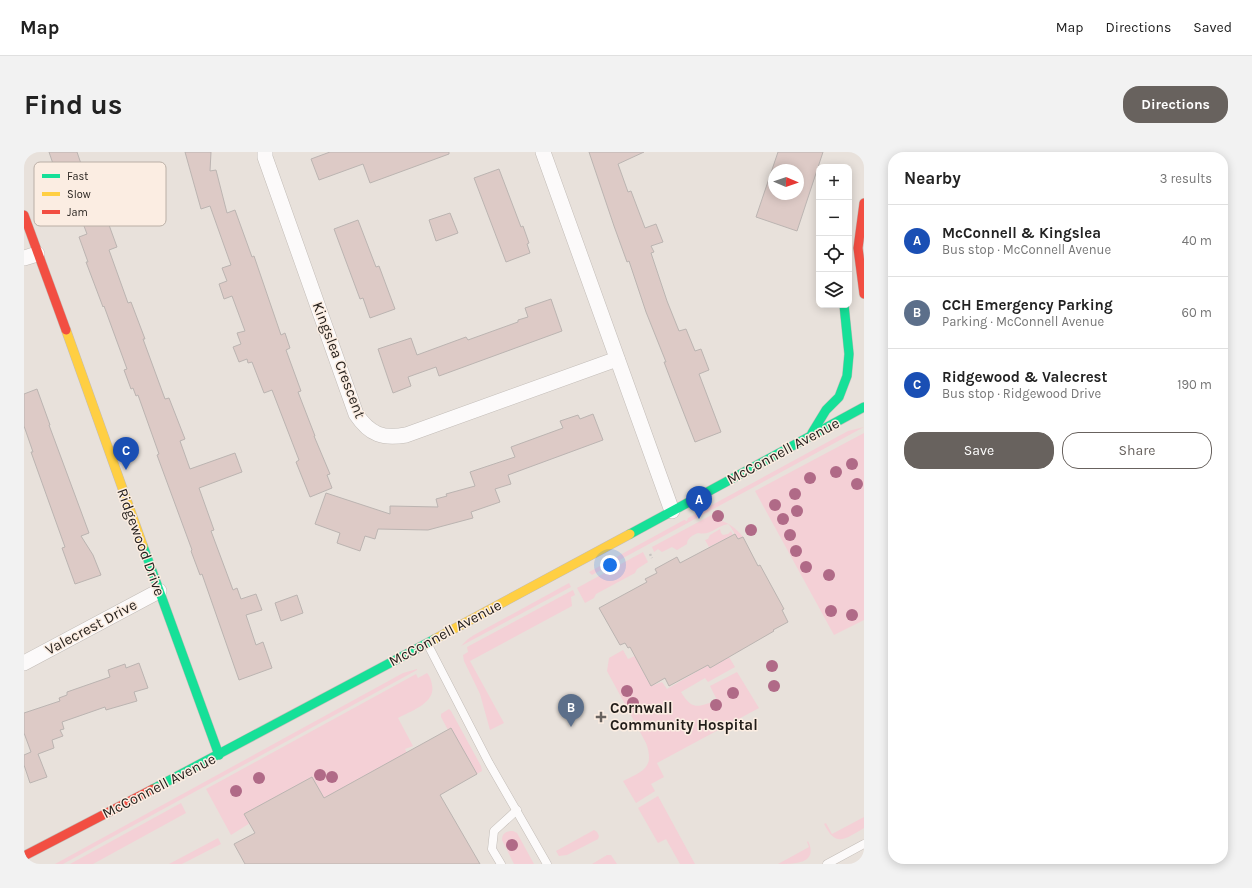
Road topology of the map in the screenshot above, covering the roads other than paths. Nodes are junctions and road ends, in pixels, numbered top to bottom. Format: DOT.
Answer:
graph roads {
  1 [pos="265,152"];
  2 [pos="543,152"];
  3 [pos="864,200"];
  4 [pos="864,203"];
  5 [pos="24,215"];
  6 [pos="852,238"];
  7 [pos="31,256"];
  8 [pos="864,294"];
  9 [pos="844,308"];
  10 [pos="617,359"];
  11 [pos="864,408"];
  12 [pos="811,435"];
  13 [pos="672,511"];
  14 [pos="159,590"];
  15 [pos="427,642"];
  16 [pos="24,663"];
  17 [pos="219,756"];
  18 [pos="517,810"];
  19 [pos="864,844"];
  20 [pos="24,856"];
  21 [pos="501,864"];
  22 [pos="548,864"];
  23 [pos="827,864"];
  1 -- 10 [label="street, Kingslea Crescent"];
  2 -- 10 [label="street"];
  3 -- 6 [label="main road"];
  4 -- 8 [label="main road"];
  5 -- 7 [label="main road, Ridgewood Drive"];
  7 -- 14 [label="main road, Ridgewood Drive"];
  9 -- 12 [label="main road"];
  10 -- 13 [label="street"];
  11 -- 12 [label="main road, McConnell Avenue"];
  12 -- 13 [label="main road, McConnell Avenue"];
  13 -- 15 [label="main road, McConnell Avenue"];
  14 -- 16 [label="street, Valecrest Drive"];
  14 -- 17 [label="main road, Ridgewood Drive"];
  15 -- 17 [label="main road, McConnell Avenue"];
  15 -- 18 [label="lane"];
  17 -- 20 [label="main road, McConnell Avenue"];
  18 -- 21 [label="lane"];
  18 -- 22 [label="lane"];
  19 -- 23 [label="lane"];
}
